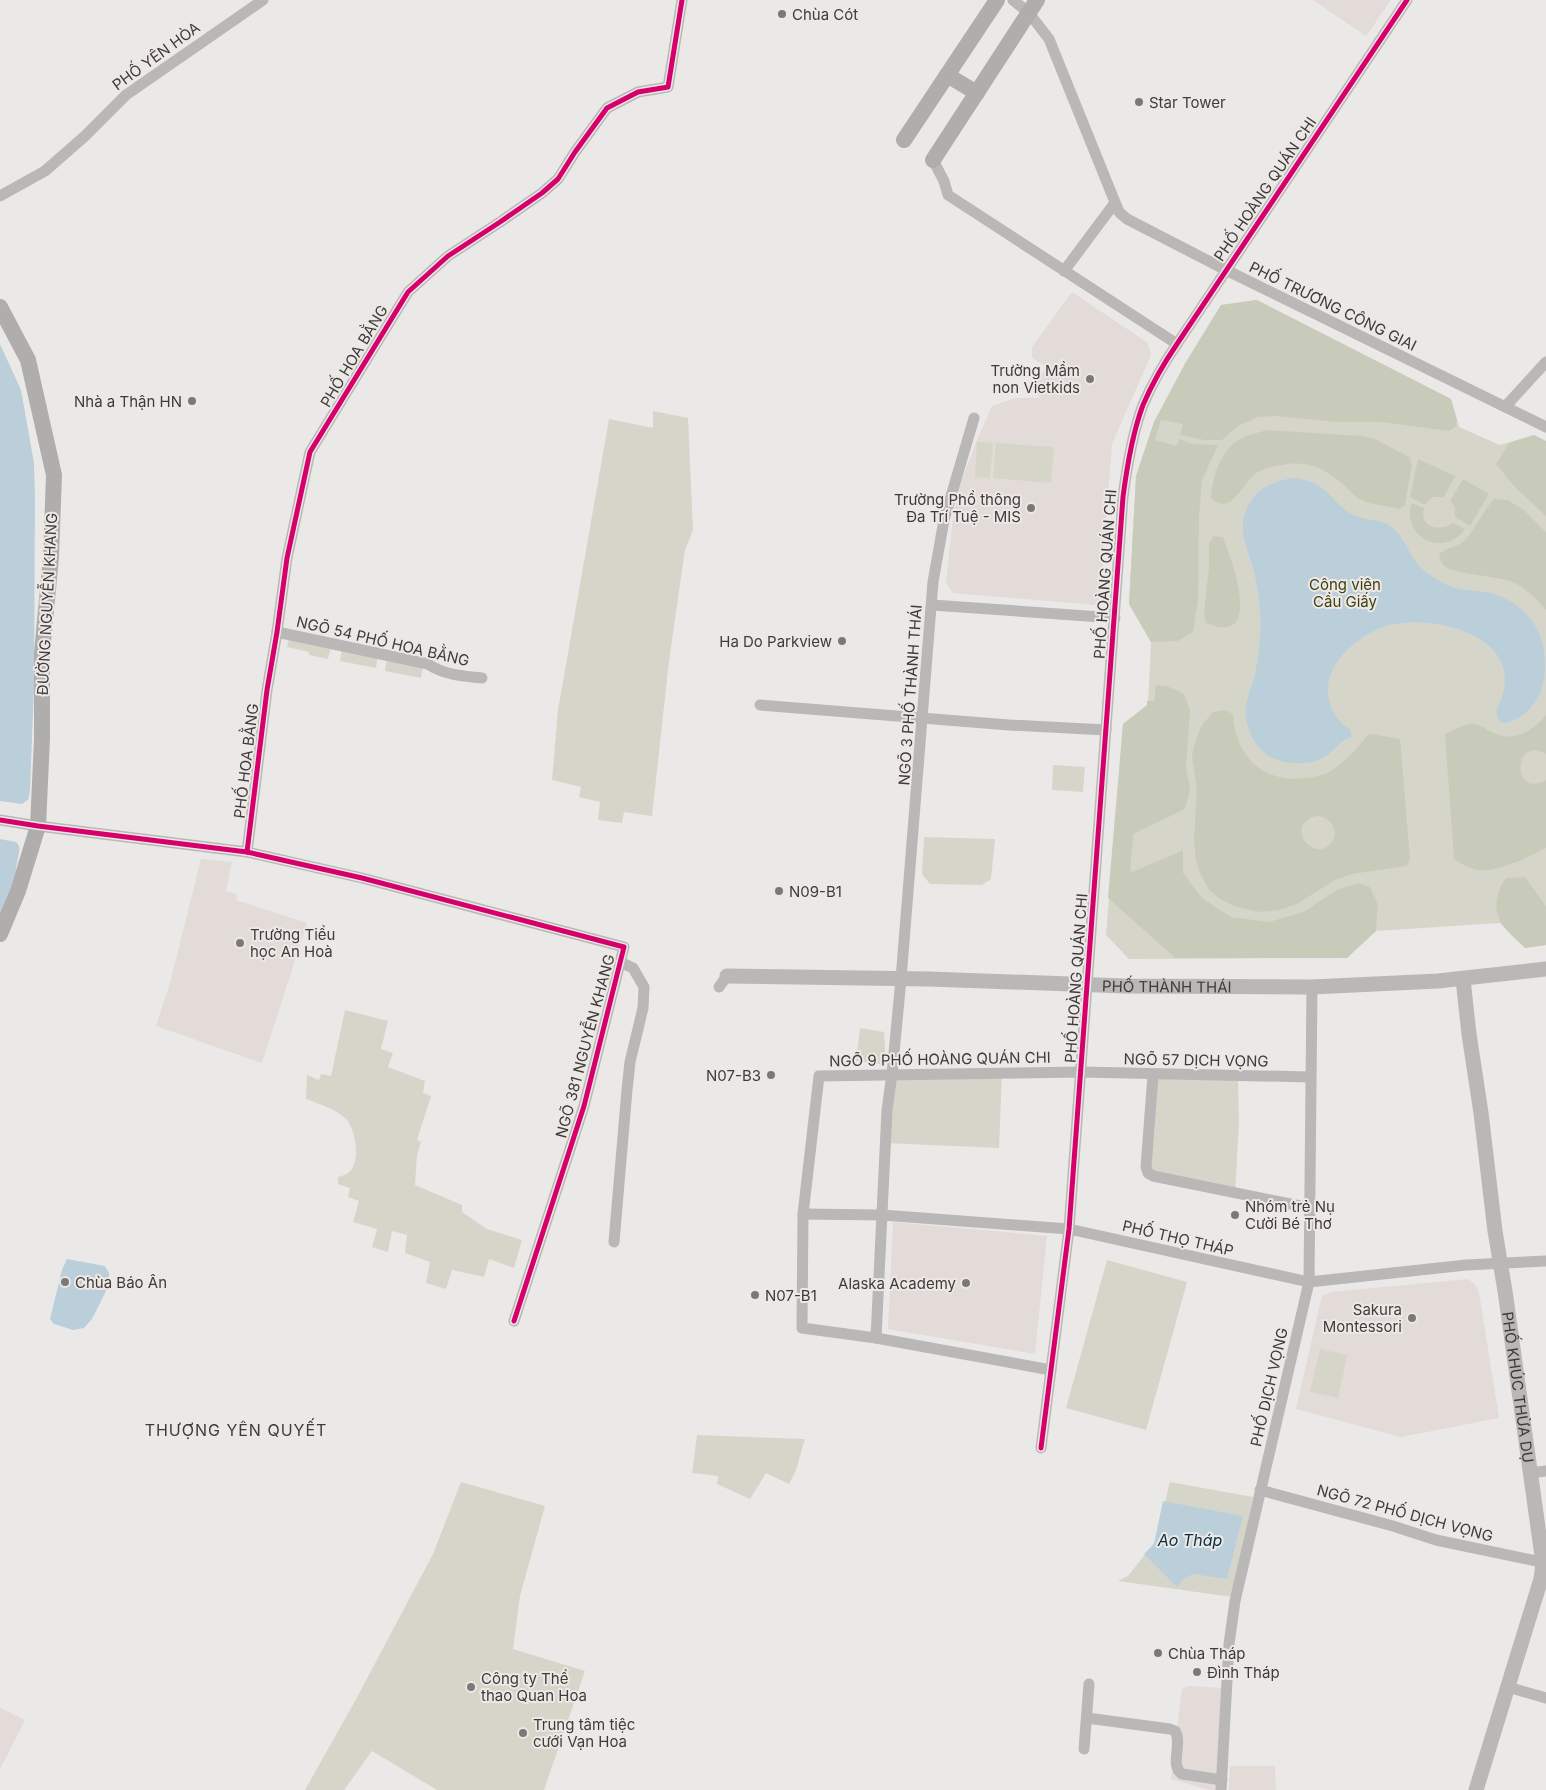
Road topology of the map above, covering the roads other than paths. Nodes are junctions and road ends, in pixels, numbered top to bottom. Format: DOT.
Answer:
graph roads {
  1 [pos="263,0"];
  2 [pos="682,0"];
  3 [pos="997,0"];
  4 [pos="1013,0"];
  5 [pos="1407,0"];
  6 [pos="1033,6"];
  7 [pos="947,75"];
  8 [pos="977,93"];
  9 [pos="904,140"];
  10 [pos="933,160"];
  11 [pos="0,196"];
  12 [pos="1114,204"];
  13 [pos="1226,270"];
  14 [pos="1064,271"];
  15 [pos="0,307"];
  16 [pos="1177,344"];
  17 [pos="1546,362"];
  18 [pos="1505,407"];
  19 [pos="974,418"];
  20 [pos="1546,427"];
  21 [pos="932,605"];
  22 [pos="1115,618"];
  23 [pos="277,632"];
  24 [pos="482,678"];
  25 [pos="760,705"];
  26 [pos="923,718"];
  27 [pos="1106,730"];
  28 [pos="0,820"];
  29 [pos="31,825"];
  30 [pos="247,852"];
  31 [pos="0,934"];
  32 [pos="620,962"];
  33 [pos="1546,969"];
  34 [pos="901,979"];
  35 [pos="1463,979"];
  36 [pos="723,982"];
  37 [pos="1087,984"];
  38 [pos="1312,987"];
  39 [pos="1082,1072"];
  40 [pos="892,1074"];
  41 [pos="1153,1075"];
  42 [pos="1310,1077"];
  43 [pos="1310,1208"];
  44 [pos="803,1214"];
  45 [pos="882,1215"];
  46 [pos="1069,1229"];
  47 [pos="614,1242"];
  48 [pos="1546,1261"];
  49 [pos="1500,1264"];
  50 [pos="1309,1282"];
  51 [pos="514,1321"];
  52 [pos="876,1338"];
  53 [pos="1051,1370"];
  54 [pos="1041,1448"];
  55 [pos="1546,1471"];
  56 [pos="1530,1473"];
  57 [pos="1260,1490"];
  58 [pos="1545,1563"];
  59 [pos="1089,1684"];
  60 [pos="1508,1687"];
  61 [pos="1546,1698"];
  62 [pos="1087,1718"];
  63 [pos="1084,1749"];
  64 [pos="1222,1785"];
  65 [pos="1476,1790"];
  1 -- 11 [label="street, PHỐ YÊN HÒA"];
  2 -- 23 [label="street, PHỐ HOA BẰNG"];
  3 -- 7 [label="main road"];
  4 -- 6 [label="street, PHỐ TRƯƠNG CÔNG GIAI"];
  5 -- 13 [label="street, PHỐ HOÀNG QUÁN CHI"];
  6 -- 8 [label="main road"];
  6 -- 12 [label="street, PHỐ TRƯƠNG CÔNG GIAI"];
  7 -- 8 [label="main road"];
  7 -- 9 [label="main road"];
  8 -- 10 [label="main road"];
  10 -- 14 [label="street"];
  12 -- 13 [label="street, PHỐ TRƯƠNG CÔNG GIAI"];
  12 -- 14 [label="street"];
  13 -- 16 [label="street, PHỐ HOÀNG QUÁN CHI"];
  13 -- 18 [label="street, PHỐ TRƯƠNG CÔNG GIAI"];
  14 -- 16 [label="street"];
  15 -- 29 [label="main road, ĐƯỜNG NGUYỄN KHANG"];
  16 -- 22 [label="street, PHỐ HOÀNG QUÁN CHI"];
  17 -- 18 [label="street"];
  18 -- 20 [label="street, PHỐ TRƯƠNG CÔNG GIAI"];
  19 -- 21 [label="street, NGÕ 3 PHỐ THÀNH THÁI"];
  21 -- 22 [label="street"];
  21 -- 26 [label="street, NGÕ 3 PHỐ THÀNH THÁI"];
  22 -- 27 [label="street, PHỐ HOÀNG QUÁN CHI"];
  23 -- 24 [label="street, NGÕ 54 PHỐ HOA BẰNG"];
  23 -- 30 [label="street, PHỐ HOA BẰNG"];
  25 -- 26 [label="street"];
  26 -- 27 [label="street"];
  26 -- 34 [label="street, NGÕ 3 PHỐ THÀNH THÁI"];
  27 -- 37 [label="street, PHỐ HOÀNG QUÁN CHI"];
  28 -- 29 [label="street, NGÕ 381 NGUYỄN KHANG"];
  29 -- 30 [label="street, NGÕ 381 NGUYỄN KHANG"];
  29 -- 31 [label="main road, ĐƯỜNG NGUYỄN KHANG"];
  30 -- 32 [label="street, NGÕ 381 NGUYỄN KHANG"];
  32 -- 47 [label="street"];
  32 -- 51 [label="street, NGÕ 381 NGUYỄN KHANG"];
  33 -- 35 [label="street, PHỐ THÀNH THÁI"];
  34 -- 36 [label="street, PHỐ THÀNH THÁI"];
  34 -- 37 [label="street, PHỐ THÀNH THÁI"];
  34 -- 40 [label="street, NGÕ 3 PHỐ THÀNH THÁI"];
  35 -- 38 [label="street, PHỐ THÀNH THÁI"];
  35 -- 49 [label="street, PHỐ KHÚC THỪA DỤ"];
  37 -- 38 [label="street, PHỐ THÀNH THÁI"];
  37 -- 39 [label="street, PHỐ HOÀNG QUÁN CHI"];
  38 -- 42 [label="street, PHỐ DỊCH VỌNG"];
  39 -- 40 [label="street, NGÕ 9 PHỐ HOÀNG QUÁN CHI"];
  39 -- 41 [label="street, NGÕ 57 DỊCH VỌNG"];
  39 -- 46 [label="street, PHỐ HOÀNG QUÁN CHI"];
  40 -- 44 [label="street, NGÕ 9 PHỐ HOÀNG QUÁN CHI"];
  40 -- 45 [label="street, NGÕ 3 PHỐ THÀNH THÁI"];
  41 -- 42 [label="street, NGÕ 57 DỊCH VỌNG"];
  41 -- 43 [label="street"];
  42 -- 43 [label="street, PHỐ DỊCH VỌNG"];
  43 -- 50 [label="street, PHỐ DỊCH VỌNG"];
  44 -- 45 [label="street, PHỐ THỌ THÁP"];
  44 -- 52 [label="street"];
  45 -- 46 [label="street, PHỐ THỌ THÁP"];
  45 -- 52 [label="street, NGÕ 3 PHỐ THÀNH THÁI"];
  46 -- 50 [label="street, PHỐ THỌ THÁP"];
  46 -- 53 [label="street, PHỐ HOÀNG QUÁN CHI"];
  48 -- 49 [label="street, PHỐ THỌ THÁP"];
  49 -- 50 [label="street, PHỐ THỌ THÁP"];
  49 -- 56 [label="street, PHỐ KHÚC THỪA DỤ"];
  50 -- 57 [label="street, PHỐ DỊCH VỌNG"];
  52 -- 53 [label="street"];
  53 -- 54 [label="street, PHỐ HOÀNG QUÁN CHI"];
  55 -- 56 [label="street"];
  56 -- 58 [label="street, PHỐ KHÚC THỪA DỤ"];
  57 -- 58 [label="street, NGÕ 72 PHỐ DỊCH VỌNG"];
  57 -- 64 [label="street, PHỐ DỊCH VỌNG"];
  58 -- 60 [label="street, PHỐ KHÚC THỪA DỤ"];
  59 -- 62 [label="street"];
  60 -- 61 [label="street"];
  60 -- 65 [label="street, PHỐ KHÚC THỪA DỤ"];
  62 -- 63 [label="street"];
  62 -- 64 [label="street"];
}
